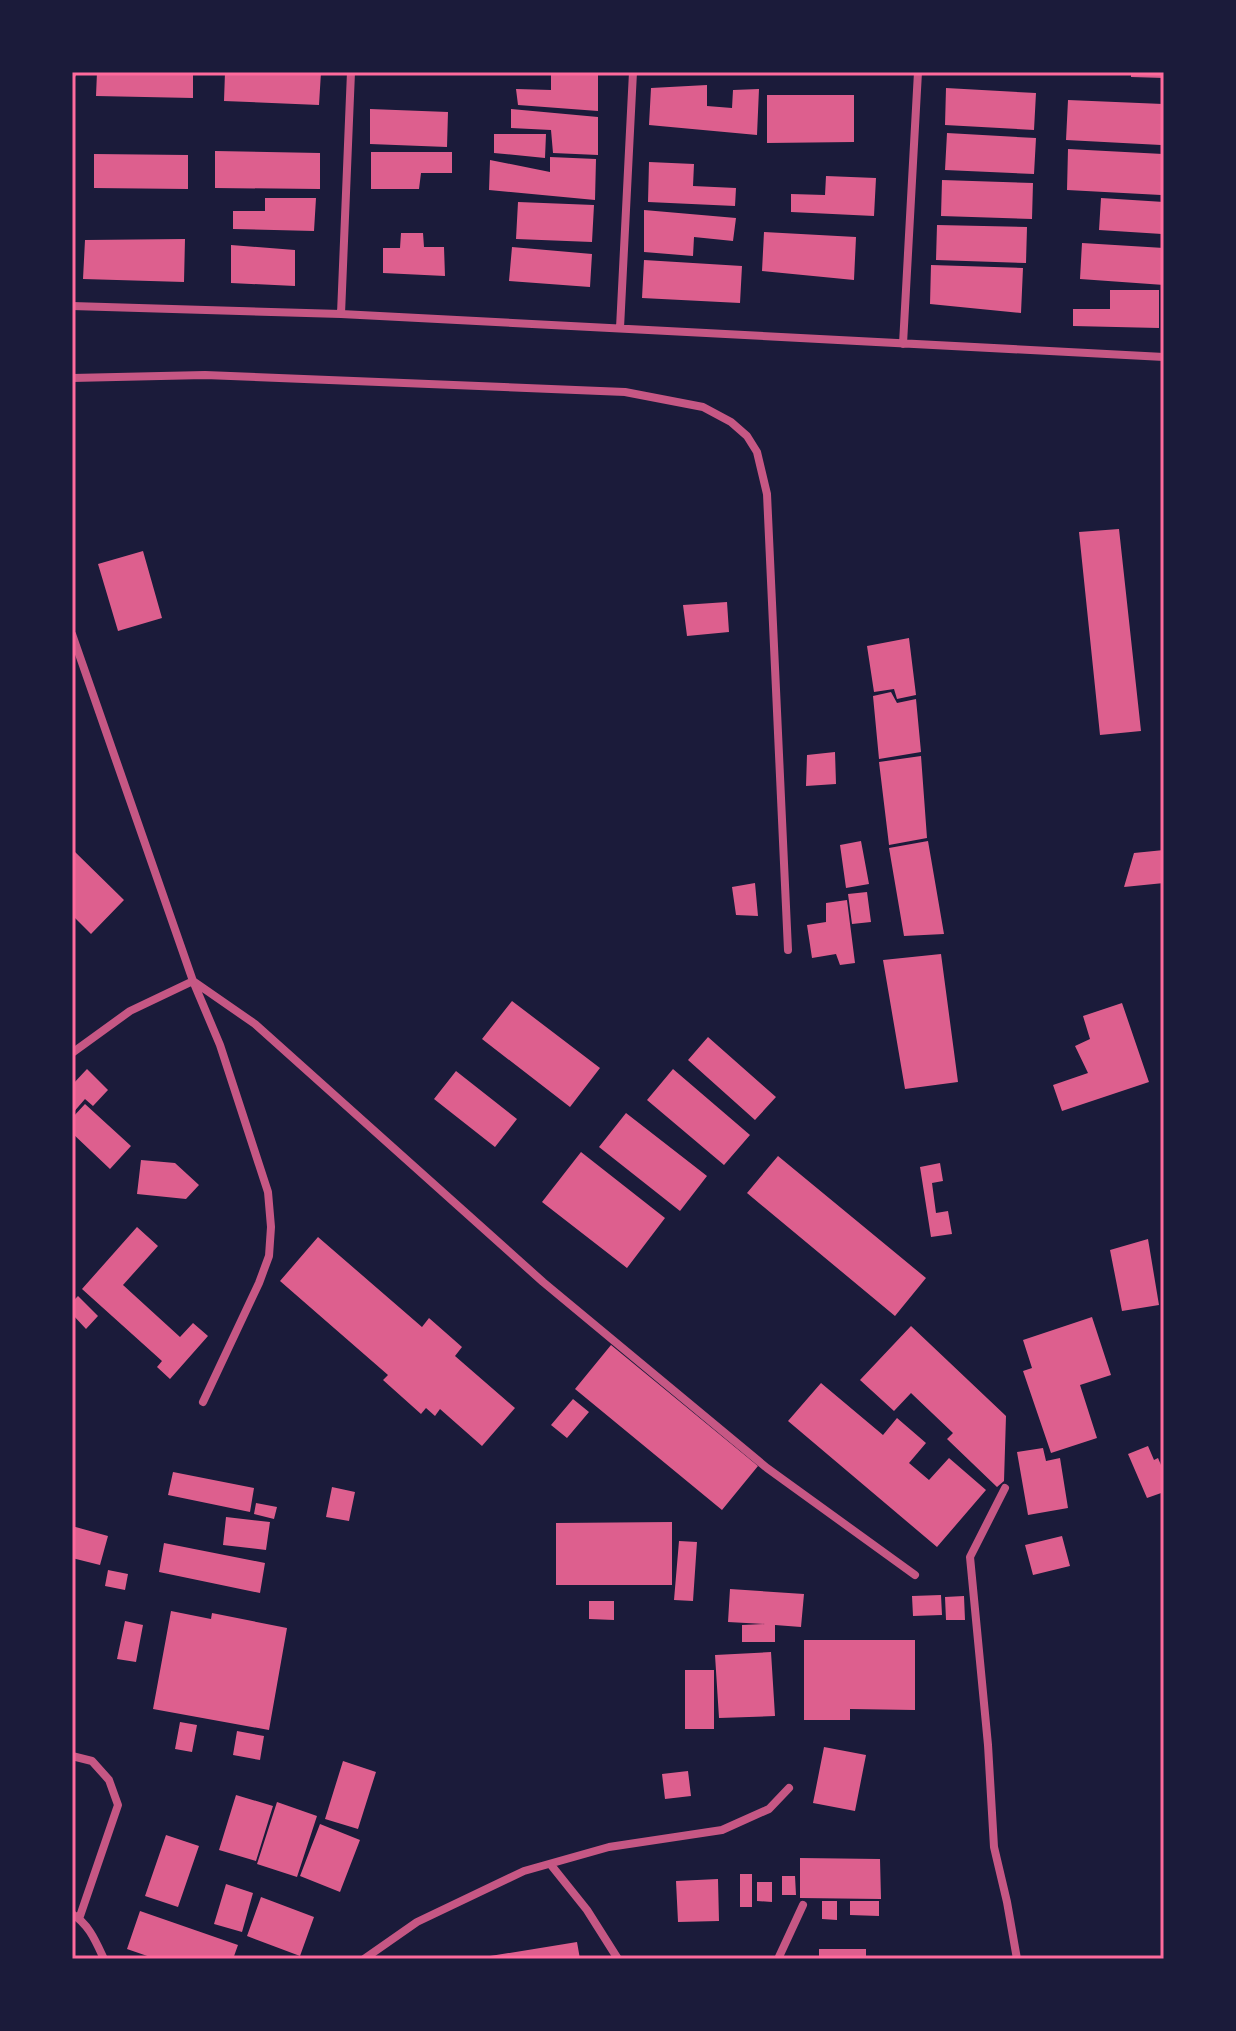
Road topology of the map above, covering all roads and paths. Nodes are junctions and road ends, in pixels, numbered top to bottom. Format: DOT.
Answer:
graph roads {
  1 [pos="351,72"];
  2 [pos="633,72"];
  3 [pos="918,72"];
  4 [pos="72,306"];
  5 [pos="341,314"];
  6 [pos="620,328"];
  7 [pos="903,344"];
  8 [pos="1164,357"];
  9 [pos="72,378"];
  10 [pos="72,634"];
  11 [pos="788,950"];
  12 [pos="193,981"];
  13 [pos="72,1053"];
  14 [pos="203,1402"];
  15 [pos="1005,1488"];
  16 [pos="915,1575"];
  17 [pos="72,1756"];
  18 [pos="789,1788"];
  19 [pos="551,1865"];
  20 [pos="803,1905"];
  21 [pos="76,1916"];
  22 [pos="104,1959"];
  23 [pos="364,1959"];
  24 [pos="618,1959"];
  25 [pos="778,1959"];
  26 [pos="1017,1959"];
  1 -- 5 [label="street"];
  2 -- 6 [label="street"];
  3 -- 7 [label="street"];
  4 -- 5 [label="street"];
  5 -- 6 [label="street"];
  6 -- 7 [label="street"];
  7 -- 8 [label="street"];
  9 -- 11 [label="street"];
  10 -- 12 [label="street"];
  12 -- 13 [label="street"];
  12 -- 14 [label="street"];
  12 -- 16 [label="street"];
  15 -- 26 [label="street"];
  17 -- 21 [label="street"];
  18 -- 19 [label="street"];
  19 -- 23 [label="street"];
  19 -- 24 [label="street"];
  20 -- 25 [label="street"];
  21 -- 22 [label="street"];
}
